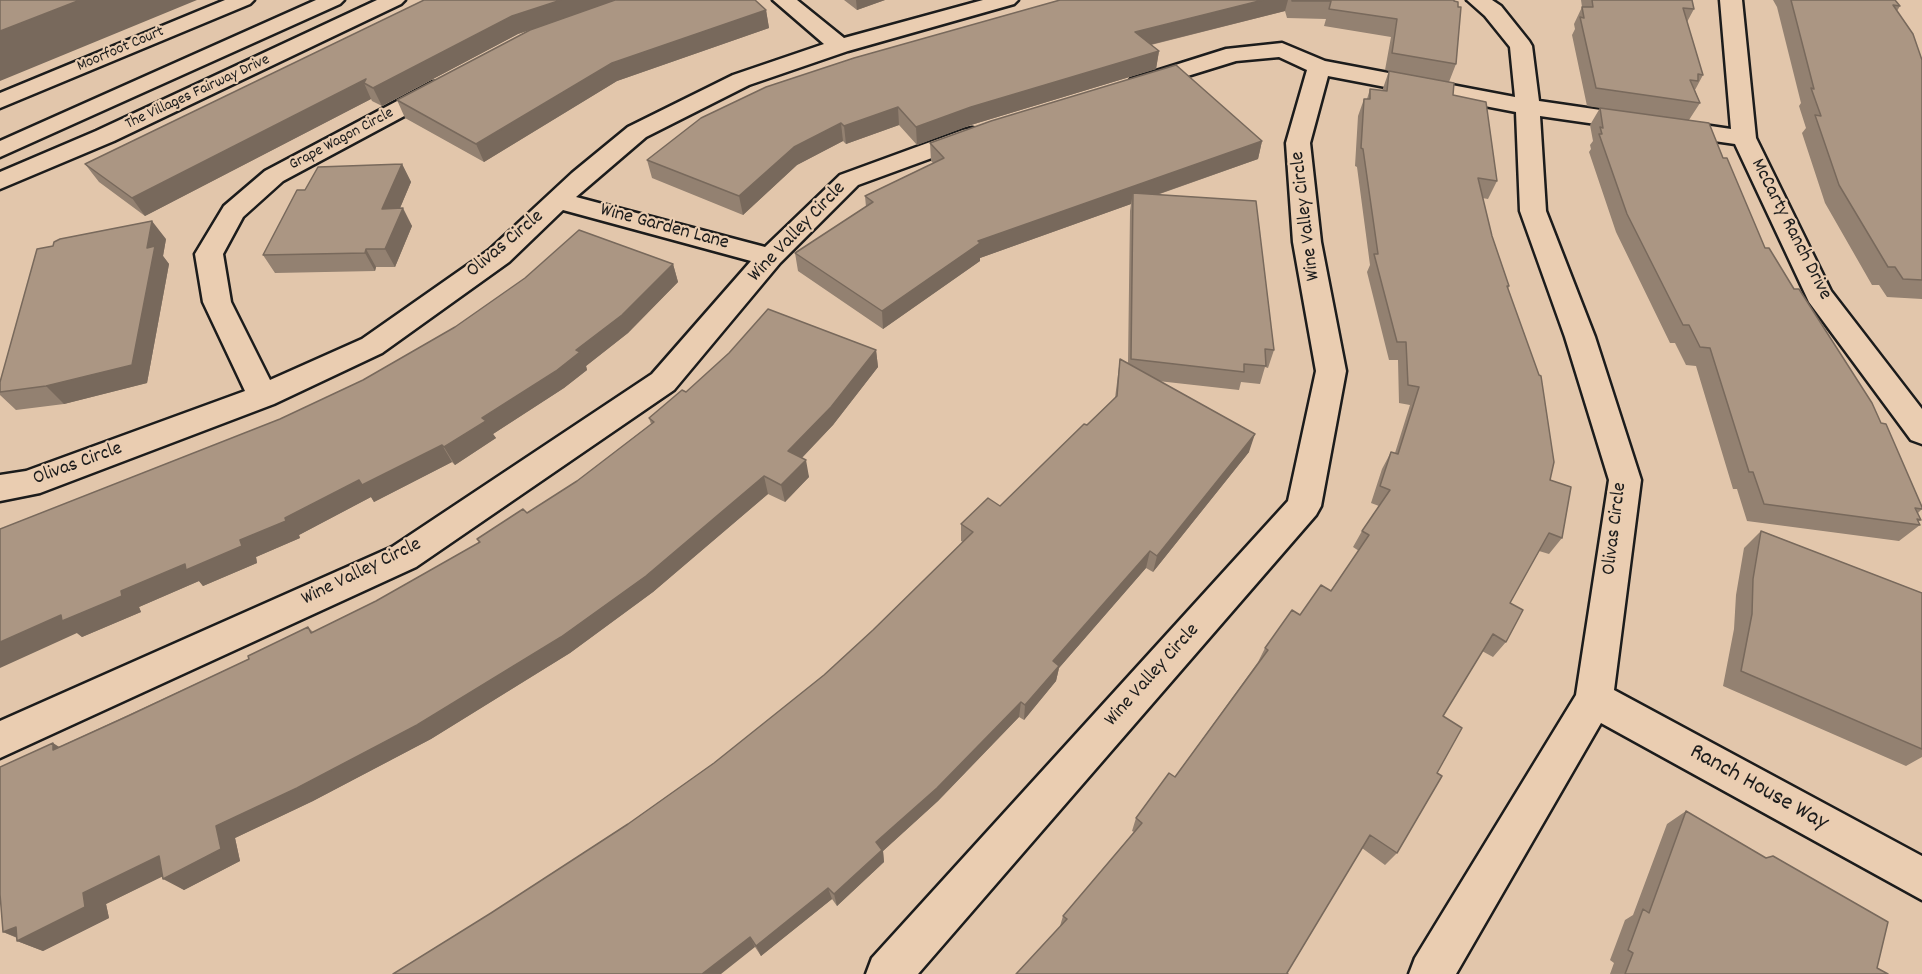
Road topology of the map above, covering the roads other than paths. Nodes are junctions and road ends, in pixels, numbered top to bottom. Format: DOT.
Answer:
graph roads {
  1 [pos="243,0"];
  2 [pos="333,0"];
  3 [pos="394,0"];
  4 [pos="784,0"];
  5 [pos="1478,0"];
  6 [pos="1731,0"];
  7 [pos="1002,1"];
  8 [pos="840,46"];
  9 [pos="1319,67"];
  10 [pos="464,74"];
  11 [pos="1113,92"];
  12 [pos="0,101"];
  13 [pos="1528,107"];
  14 [pos="1003,125"];
  15 [pos="1744,138"];
  16 [pos="0,150"];
  17 [pos="0,181"];
  18 [pos="558,200"];
  19 [pos="771,257"];
  20 [pos="263,396"];
  21 [pos="1922,432"];
  22 [pos="0,488"];
  23 [pos="1594,699"];
  24 [pos="0,740"];
  25 [pos="1922,879"];
  26 [pos="888,974"];
  27 [pos="1431,974"];
  1 -- 12 [label="street, Moorfoot Court"];
  2 -- 16 [label="street, The Villages Fairway Drive"];
  3 -- 17 [label="street, The Villages Fairway Drive"];
  4 -- 8 [label="street"];
  5 -- 13 [label="street, Olivas Circle"];
  6 -- 15 [label="street, McCarty Ranch Drive"];
  7 -- 8 [label="street, Olivas Circle"];
  8 -- 18 [label="street, Olivas Circle"];
  9 -- 11 [label="street"];
  9 -- 13 [label="street"];
  9 -- 26 [label="street, Wine Valley Circle"];
  10 -- 20 [label="street, Grape Wagon Circle"];
  13 -- 15 [label="street"];
  13 -- 23 [label="street, Olivas Circle"];
  14 -- 19 [label="street, Wine Valley Circle"];
  15 -- 21 [label="street, McCarty Ranch Drive"];
  18 -- 19 [label="street, Wine Garden Lane"];
  18 -- 20 [label="street, Olivas Circle"];
  19 -- 24 [label="street, Wine Valley Circle"];
  20 -- 22 [label="street, Olivas Circle"];
  23 -- 25 [label="street, Ranch House Way"];
  23 -- 27 [label="street, Olivas Circle"];
}
